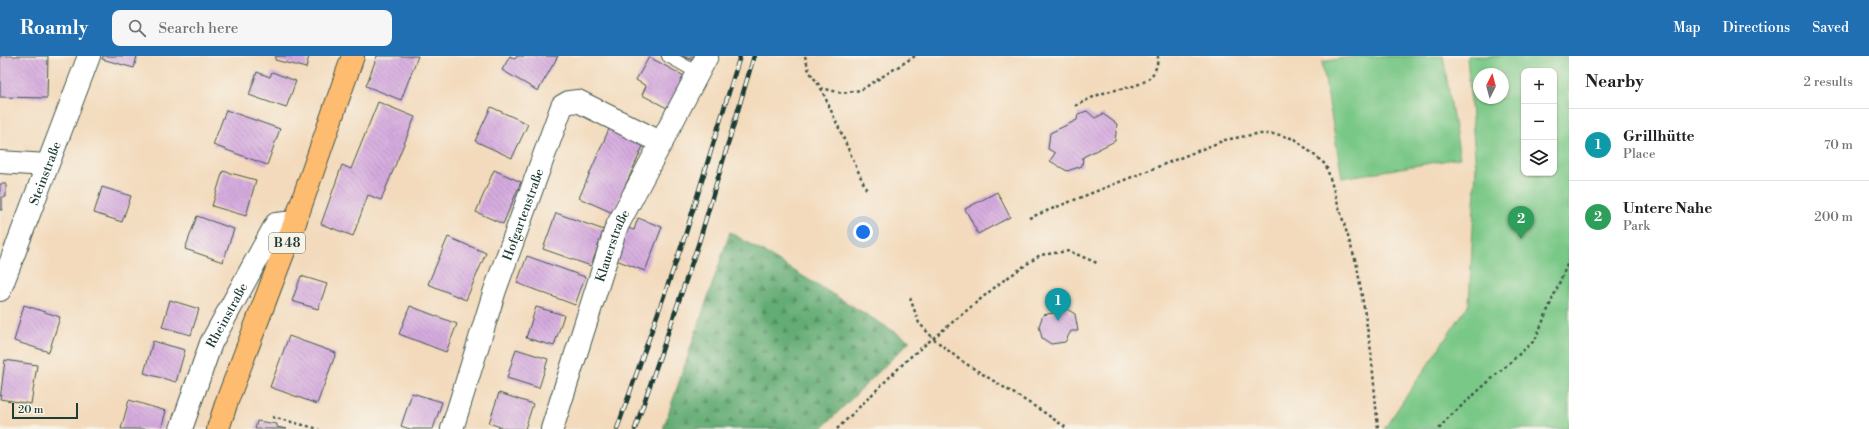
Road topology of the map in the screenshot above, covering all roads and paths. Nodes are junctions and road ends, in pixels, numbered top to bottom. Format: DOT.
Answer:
graph roads {
  1 [pos="89,56"];
  2 [pos="353,56"];
  3 [pos="668,56"];
  4 [pos="805,56"];
  5 [pos="915,56"];
  6 [pos="1158,56"];
  7 [pos="703,64"];
  8 [pos="821,88"];
  9 [pos="1075,106"];
  10 [pos="662,143"];
  11 [pos="0,162"];
  12 [pos="47,165"];
  13 [pos="866,192"];
  14 [pos="1029,218"];
  15 [pos="295,222"];
  16 [pos="1569,260"];
  17 [pos="1097,263"];
  18 [pos="0,290"];
  19 [pos="910,298"];
  20 [pos="934,339"];
  21 [pos="272,416"];
  22 [pos="181,429"];
  23 [pos="218,429"];
  24 [pos="319,429"];
  25 [pos="452,429"];
  26 [pos="552,429"];
  27 [pos="838,429"];
  28 [pos="1068,429"];
  29 [pos="1378,429"];
  30 [pos="1440,429"];
  1 -- 12 [label="street, Steinstraße"];
  2 -- 15 [label="main road, Rheinstraße / B 48"];
  3 -- 7 [label="lane, Klauerstraße"];
  4 -- 8 [label="path"];
  5 -- 8 [label="path"];
  6 -- 9 [label="path"];
  7 -- 10 [label="street, Klauerstraße"];
  8 -- 13 [label="path"];
  10 -- 25 [label="street, Hofgartenstraße"];
  10 -- 26 [label="street, Klauerstraße"];
  11 -- 12 [label="street"];
  12 -- 18 [label="street, Steinstraße"];
  14 -- 29 [label="path"];
  15 -- 22 [label="street, Rheinstraße"];
  15 -- 23 [label="main road, Rheinstraße / B 48"];
  16 -- 30 [label="path"];
  17 -- 20 [label="path"];
  19 -- 20 [label="path"];
  20 -- 27 [label="path"];
  20 -- 28 [label="path"];
  21 -- 24 [label="path"];
}
